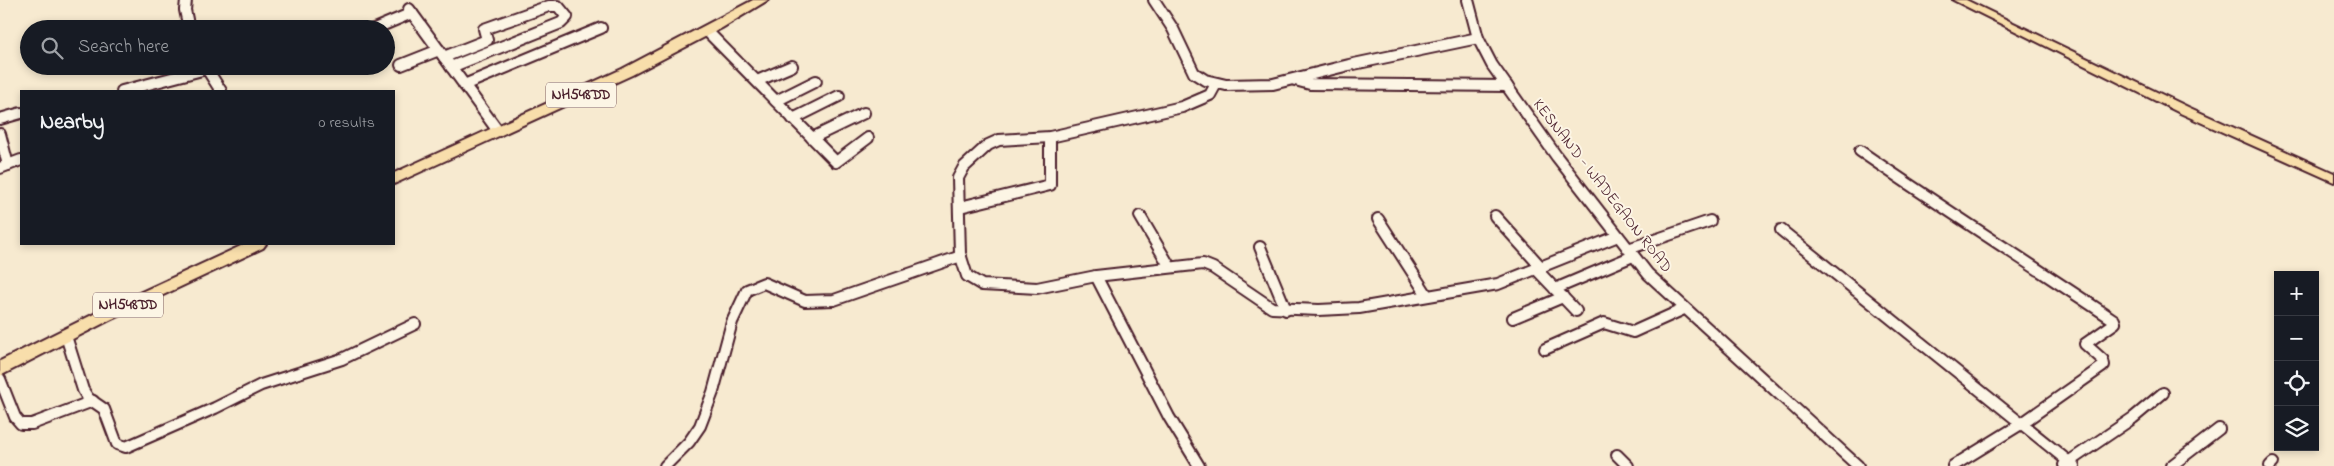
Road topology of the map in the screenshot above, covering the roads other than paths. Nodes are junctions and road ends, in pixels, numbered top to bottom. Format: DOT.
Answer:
graph roads {
  1 [pos="187,0"];
  2 [pos="762,0"];
  3 [pos="1154,0"];
  4 [pos="1468,0"];
  5 [pos="1958,0"];
  6 [pos="188,20"];
  7 [pos="392,20"];
  8 [pos="601,28"];
  9 [pos="707,31"];
  10 [pos="1478,38"];
  11 [pos="441,53"];
  12 [pos="401,66"];
  13 [pos="792,66"];
  14 [pos="451,67"];
  15 [pos="178,75"];
  16 [pos="211,75"];
  17 [pos="1294,80"];
  18 [pos="757,81"];
  19 [pos="816,82"];
  20 [pos="1216,84"];
  21 [pos="464,85"];
  22 [pos="1507,86"];
  23 [pos="126,90"];
  24 [pos="220,90"];
  25 [pos="839,96"];
  26 [pos="776,100"];
  27 [pos="20,113"];
  28 [pos="864,113"];
  29 [pos="0,119"];
  30 [pos="793,119"];
  31 [pos="498,132"];
  32 [pos="0,134"];
  33 [pos="1050,137"];
  34 [pos="812,138"];
  35 [pos="868,138"];
  36 [pos="1860,151"];
  37 [pos="20,160"];
  38 [pos="4,166"];
  39 [pos="395,178"];
  40 [pos="2334,178"];
  41 [pos="960,207"];
  42 [pos="1140,216"];
  43 [pos="1495,216"];
  44 [pos="1378,219"];
  45 [pos="1710,221"];
  46 [pos="1781,230"];
  47 [pos="1618,236"];
  48 [pos="256,245"];
  49 [pos="1260,246"];
  50 [pos="1630,253"];
  51 [pos="960,256"];
  52 [pos="1170,267"];
  53 [pos="1540,269"];
  54 [pos="1096,276"];
  55 [pos="1559,293"];
  56 [pos="1428,295"];
  57 [pos="1684,309"];
  58 [pos="1286,310"];
  59 [pos="1576,311"];
  60 [pos="1513,318"];
  61 [pos="416,324"];
  62 [pos="66,336"];
  63 [pos="1545,349"];
  64 [pos="0,370"];
  65 [pos="0,379"];
  66 [pos="2163,393"];
  67 [pos="93,401"];
  68 [pos="2021,424"];
  69 [pos="2218,429"];
  70 [pos="1617,455"];
  71 [pos="2068,465"];
  72 [pos="665,466"];
  73 [pos="1199,466"];
  74 [pos="1628,466"];
  75 [pos="1858,466"];
  76 [pos="1953,466"];
  77 [pos="2171,466"];
  1 -- 6 [label="street"];
  2 -- 9 [label="highway, NH548DD"];
  3 -- 20 [label="street"];
  4 -- 10 [label="street, KESNAND - WADEGAON ROAD"];
  5 -- 40 [label="main road"];
  7 -- 11 [label="street"];
  8 -- 21 [label="street"];
  9 -- 18 [label="street"];
  9 -- 31 [label="highway, NH548DD"];
  10 -- 17 [label="street"];
  10 -- 22 [label="street, KESNAND - WADEGAON ROAD"];
  11 -- 12 [label="street"];
  11 -- 14 [label="street"];
  11 -- 14 [label="street"];
  13 -- 18 [label="street"];
  14 -- 21 [label="street"];
  15 -- 23 [label="street"];
  16 -- 24 [label="street"];
  17 -- 20 [label="street"];
  17 -- 22 [label="street"];
  18 -- 26 [label="street"];
  19 -- 26 [label="street"];
  20 -- 33 [label="street"];
  21 -- 31 [label="street"];
  22 -- 47 [label="street, KESNAND - WADEGAON ROAD"];
  25 -- 30 [label="street"];
  26 -- 30 [label="street"];
  27 -- 29 [label="street"];
  28 -- 34 [label="street"];
  30 -- 34 [label="street"];
  31 -- 39 [label="highway, NH548DD"];
  32 -- 38 [label="street"];
  33 -- 41 [label="street"];
  33 -- 41 [label="street"];
  34 -- 35 [label="street"];
  36 -- 68 [label="street"];
  37 -- 38 [label="street"];
  41 -- 51 [label="street"];
  42 -- 52 [label="street"];
  43 -- 53 [label="street"];
  44 -- 56 [label="street"];
  45 -- 50 [label="street"];
  46 -- 68 [label="street"];
  47 -- 50 [label="street, KESNAND - WADEGAON ROAD"];
  47 -- 53 [label="street"];
  48 -- 62 [label="highway, NH548DD"];
  49 -- 58 [label="street"];
  50 -- 55 [label="street"];
  50 -- 57 [label="street, KESNAND - WADEGAON ROAD"];
  51 -- 54 [label="street"];
  51 -- 72 [label="street"];
  52 -- 54 [label="street"];
  52 -- 58 [label="street"];
  53 -- 55 [label="street"];
  53 -- 56 [label="street"];
  54 -- 73 [label="street"];
  55 -- 59 [label="street"];
  55 -- 60 [label="street"];
  56 -- 58 [label="street"];
  57 -- 63 [label="street"];
  57 -- 75 [label="street, KESNAND - WADEGAON ROAD"];
  61 -- 67 [label="street"];
  62 -- 64 [label="highway, NH548DD"];
  62 -- 67 [label="street"];
  65 -- 67 [label="street"];
  66 -- 71 [label="street"];
  68 -- 71 [label="street"];
  68 -- 76 [label="street"];
  69 -- 77 [label="street"];
  70 -- 74 [label="street"];
}
